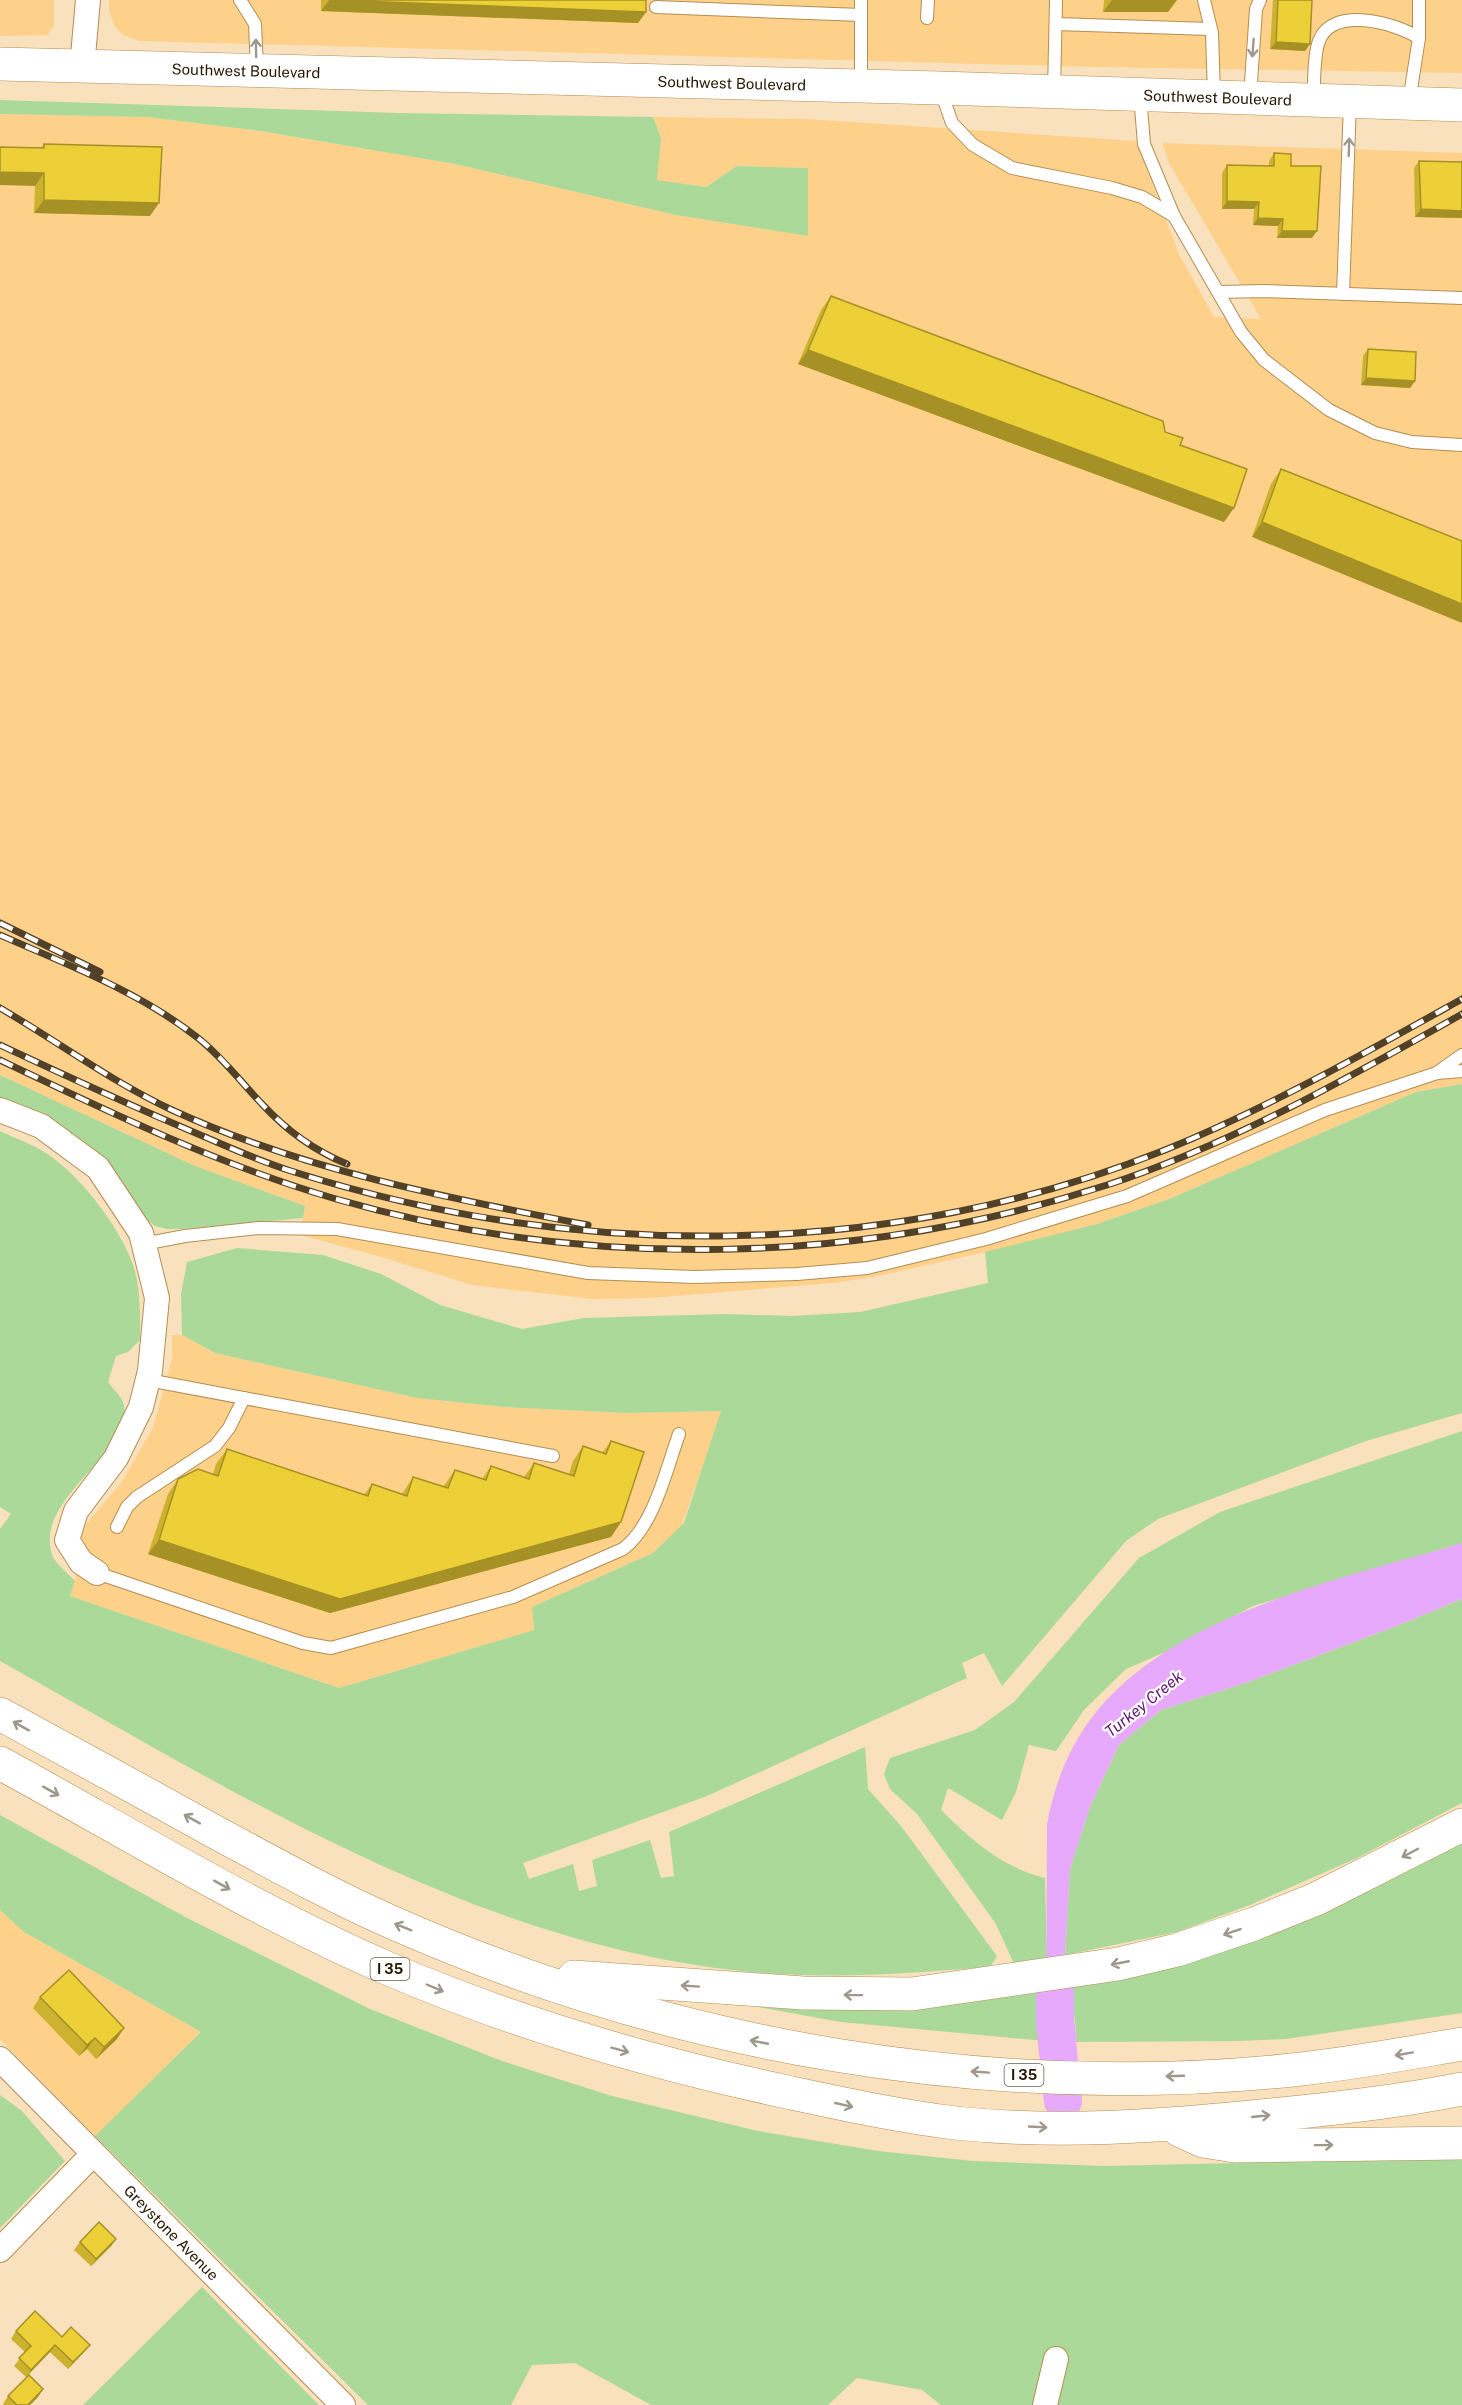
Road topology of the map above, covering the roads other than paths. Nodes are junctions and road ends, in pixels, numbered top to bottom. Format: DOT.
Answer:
graph roads {
  1 [pos="88,0"];
  2 [pos="240,0"];
  3 [pos="861,0"];
  4 [pos="928,0"];
  5 [pos="1056,0"];
  6 [pos="1204,0"];
  7 [pos="1260,0"];
  8 [pos="1419,0"];
  9 [pos="656,7"];
  10 [pos="861,15"];
  11 [pos="927,18"];
  12 [pos="1056,24"];
  13 [pos="1210,29"];
  14 [pos="1419,38"];
  15 [pos="0,64"];
  16 [pos="82,67"];
  17 [pos="257,71"];
  18 [pos="861,86"];
  19 [pos="940,88"];
  20 [pos="1054,92"];
  21 [pos="1140,95"];
  22 [pos="1214,97"];
  23 [pos="1250,98"];
  24 [pos="1313,99"];
  25 [pos="1350,100"];
  26 [pos="1409,103"];
  27 [pos="1462,105"];
  28 [pos="1174,216"];
  29 [pos="1219,292"];
  30 [pos="1343,294"];
  31 [pos="1462,298"];
  32 [pos="1462,445"];
  33 [pos="1462,1055"];
  34 [pos="1462,1071"];
  35 [pos="1437,1073"];
  36 [pos="0,1110"];
  37 [pos="143,1244"];
  38 [pos="148,1380"];
  39 [pos="244,1398"];
  40 [pos="679,1434"];
  41 [pos="553,1456"];
  42 [pos="117,1527"];
  43 [pos="97,1573"];
  44 [pos="0,1714"];
  45 [pos="0,1763"];
  46 [pos="1462,1826"];
  47 [pos="516,1973"];
  48 [pos="1462,2044"];
  49 [pos="0,2059"];
  50 [pos="1462,2089"];
  51 [pos="1203,2132"];
  52 [pos="1462,2143"];
  53 [pos="93,2154"];
  54 [pos="0,2250"];
  55 [pos="1056,2359"];
  56 [pos="343,2405"];
  57 [pos="1045,2405"];
  1 -- 16 [label="street"];
  17 -- 2 [label="lane, one-way"];
  3 -- 10 [label="lane"];
  4 -- 11 [label="lane"];
  5 -- 12 [label="lane"];
  6 -- 13 [label="lane"];
  7 -- 23 [label="lane, one-way"];
  8 -- 14 [label="lane"];
  9 -- 10 [label="lane"];
  10 -- 18 [label="lane"];
  12 -- 13 [label="lane"];
  12 -- 20 [label="lane"];
  13 -- 22 [label="lane"];
  14 -- 24 [label="lane"];
  14 -- 26 [label="lane"];
  15 -- 16 [label="main road, Southwest Boulevard"];
  16 -- 17 [label="main road, Southwest Boulevard"];
  17 -- 18 [label="main road, Southwest Boulevard"];
  18 -- 19 [label="main road, Southwest Boulevard"];
  19 -- 20 [label="main road, Southwest Boulevard"];
  19 -- 28 [label="lane"];
  20 -- 21 [label="main road, Southwest Boulevard"];
  21 -- 22 [label="main road, Southwest Boulevard"];
  21 -- 28 [label="lane"];
  22 -- 23 [label="main road, Southwest Boulevard"];
  23 -- 24 [label="main road, Southwest Boulevard"];
  24 -- 25 [label="main road, Southwest Boulevard"];
  25 -- 26 [label="main road, Southwest Boulevard"];
  30 -- 25 [label="lane, one-way"];
  26 -- 27 [label="main road, Southwest Boulevard"];
  28 -- 29 [label="lane"];
  29 -- 30 [label="lane"];
  29 -- 32 [label="lane"];
  30 -- 31 [label="lane"];
  33 -- 35 [label="lane"];
  34 -- 35 [label="lane"];
  35 -- 37 [label="lane"];
  36 -- 37 [label="street"];
  37 -- 38 [label="street"];
  38 -- 39 [label="lane"];
  38 -- 43 [label="street"];
  39 -- 41 [label="lane"];
  39 -- 42 [label="lane"];
  40 -- 43 [label="lane"];
  47 -- 44 [label="main road, I 35, one-way"];
  45 -- 51 [label="main road, I 35, one-way"];
  46 -- 47 [label="main road, one-way"];
  48 -- 47 [label="main road, I 35, one-way"];
  49 -- 53 [label="street, Greystone Avenue"];
  51 -- 50 [label="main road, one-way"];
  51 -- 52 [label="main road, one-way"];
  53 -- 54 [label="street"];
  53 -- 56 [label="street, Greystone Avenue"];
  55 -- 57 [label="street"];
}
